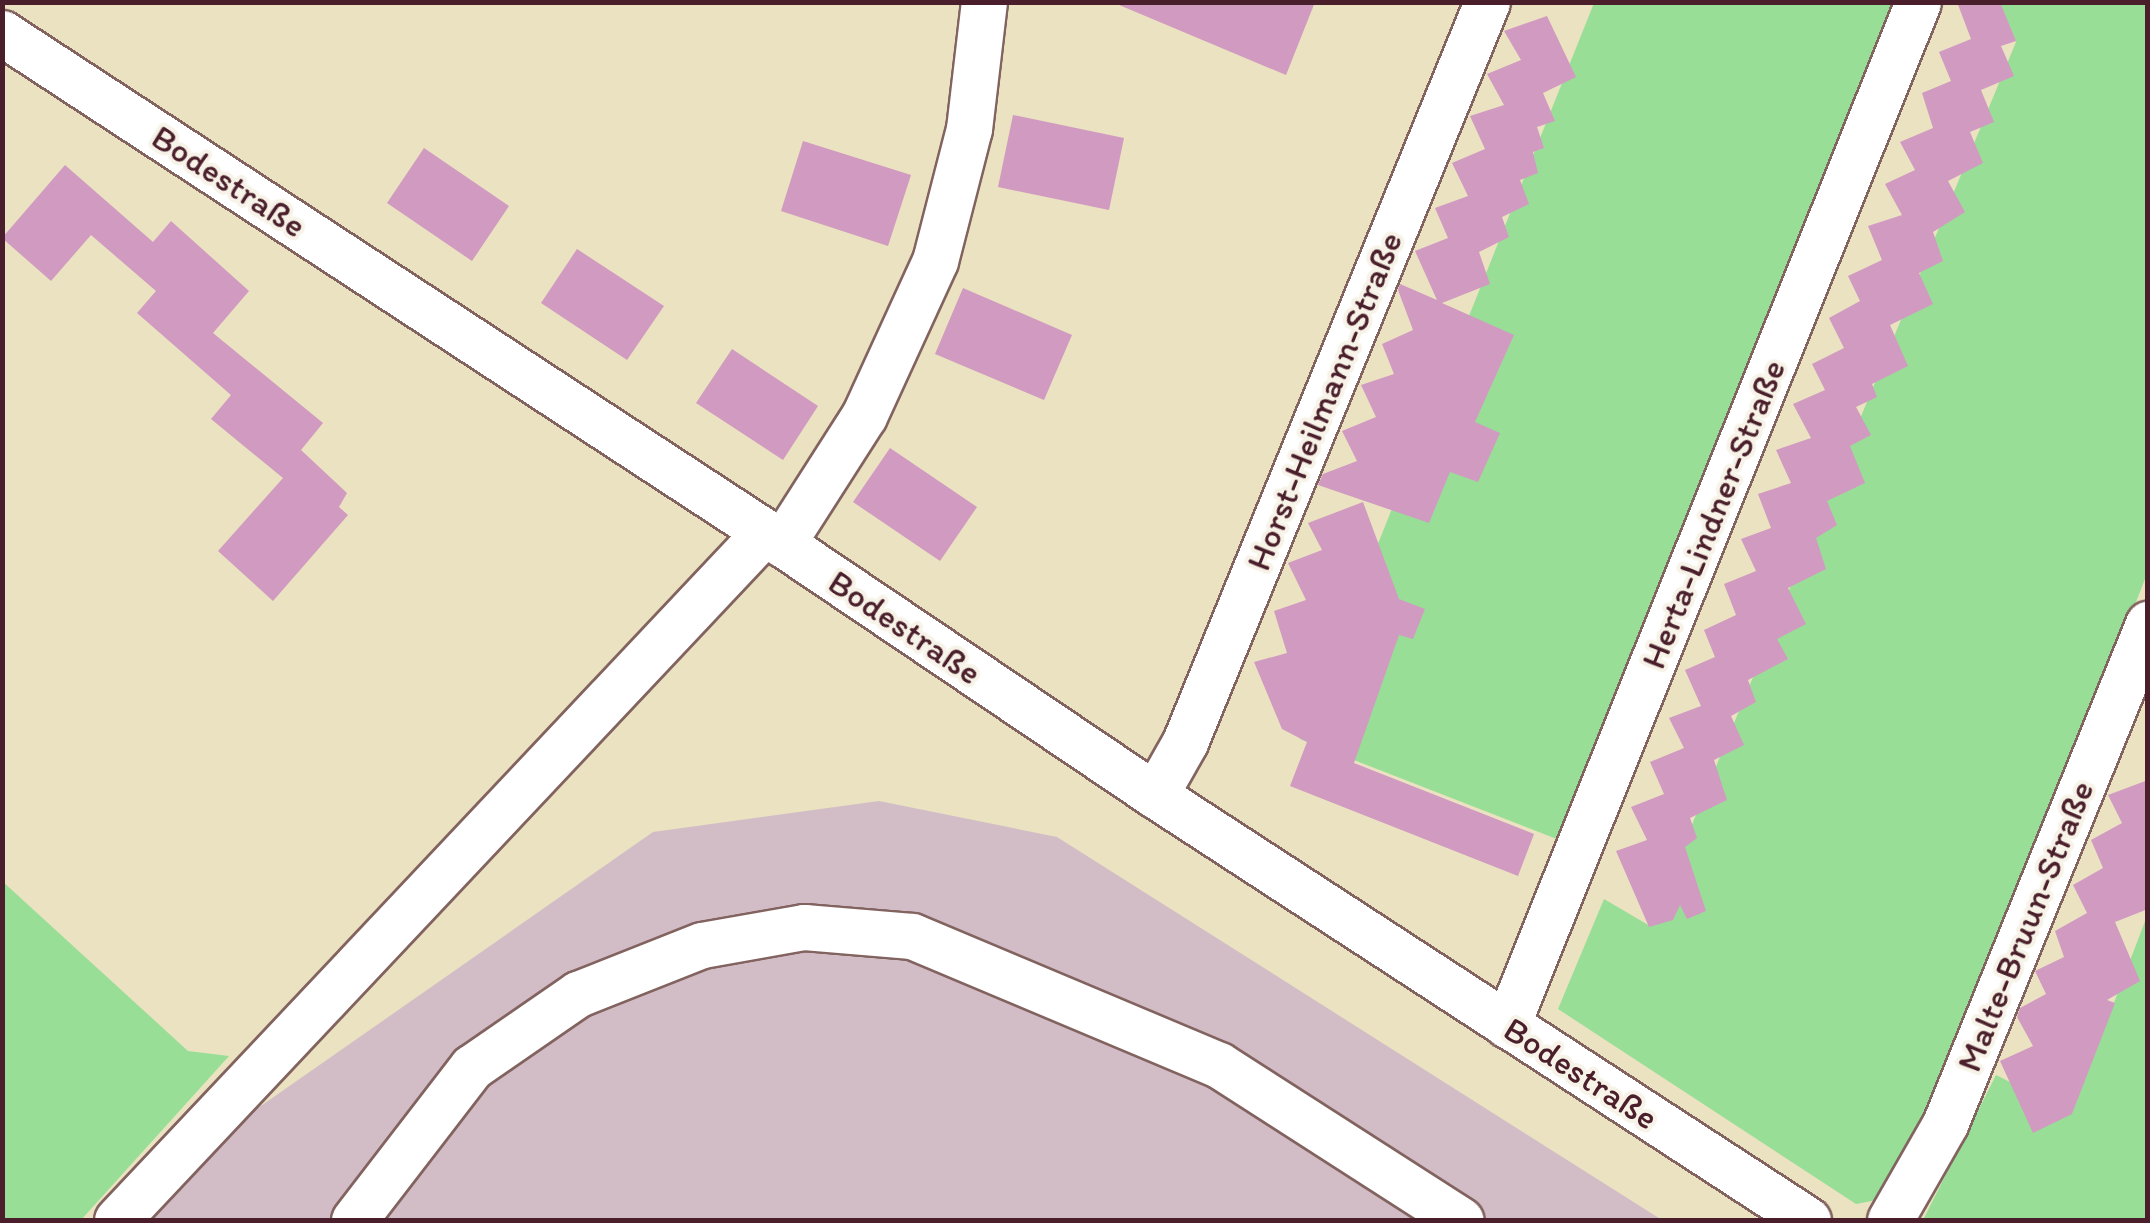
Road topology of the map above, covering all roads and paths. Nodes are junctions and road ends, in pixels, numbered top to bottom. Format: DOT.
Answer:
graph roads {
  1 [pos="984,2"];
  2 [pos="1487,2"];
  3 [pos="1918,2"];
  4 [pos="2,33"];
  5 [pos="774,538"];
  6 [pos="2148,624"];
  7 [pos="1155,795"];
  8 [pos="1508,1025"];
  9 [pos="117,1220"];
  10 [pos="354,1220"];
  11 [pos="1460,1220"];
  12 [pos="1808,1220"];
  13 [pos="1890,1220"];
  1 -- 5 [label="street"];
  2 -- 7 [label="street, Horst-Heilmann-Straße"];
  3 -- 8 [label="street, Herta-Lindner-Straße"];
  4 -- 5 [label="street, Bodestraße"];
  5 -- 7 [label="street, Bodestraße"];
  5 -- 9 [label="street"];
  6 -- 13 [label="street, Malte-Bruun-Straße"];
  7 -- 8 [label="street, Bodestraße"];
  8 -- 12 [label="street, Bodestraße"];
  10 -- 11 [label="street"];
}
